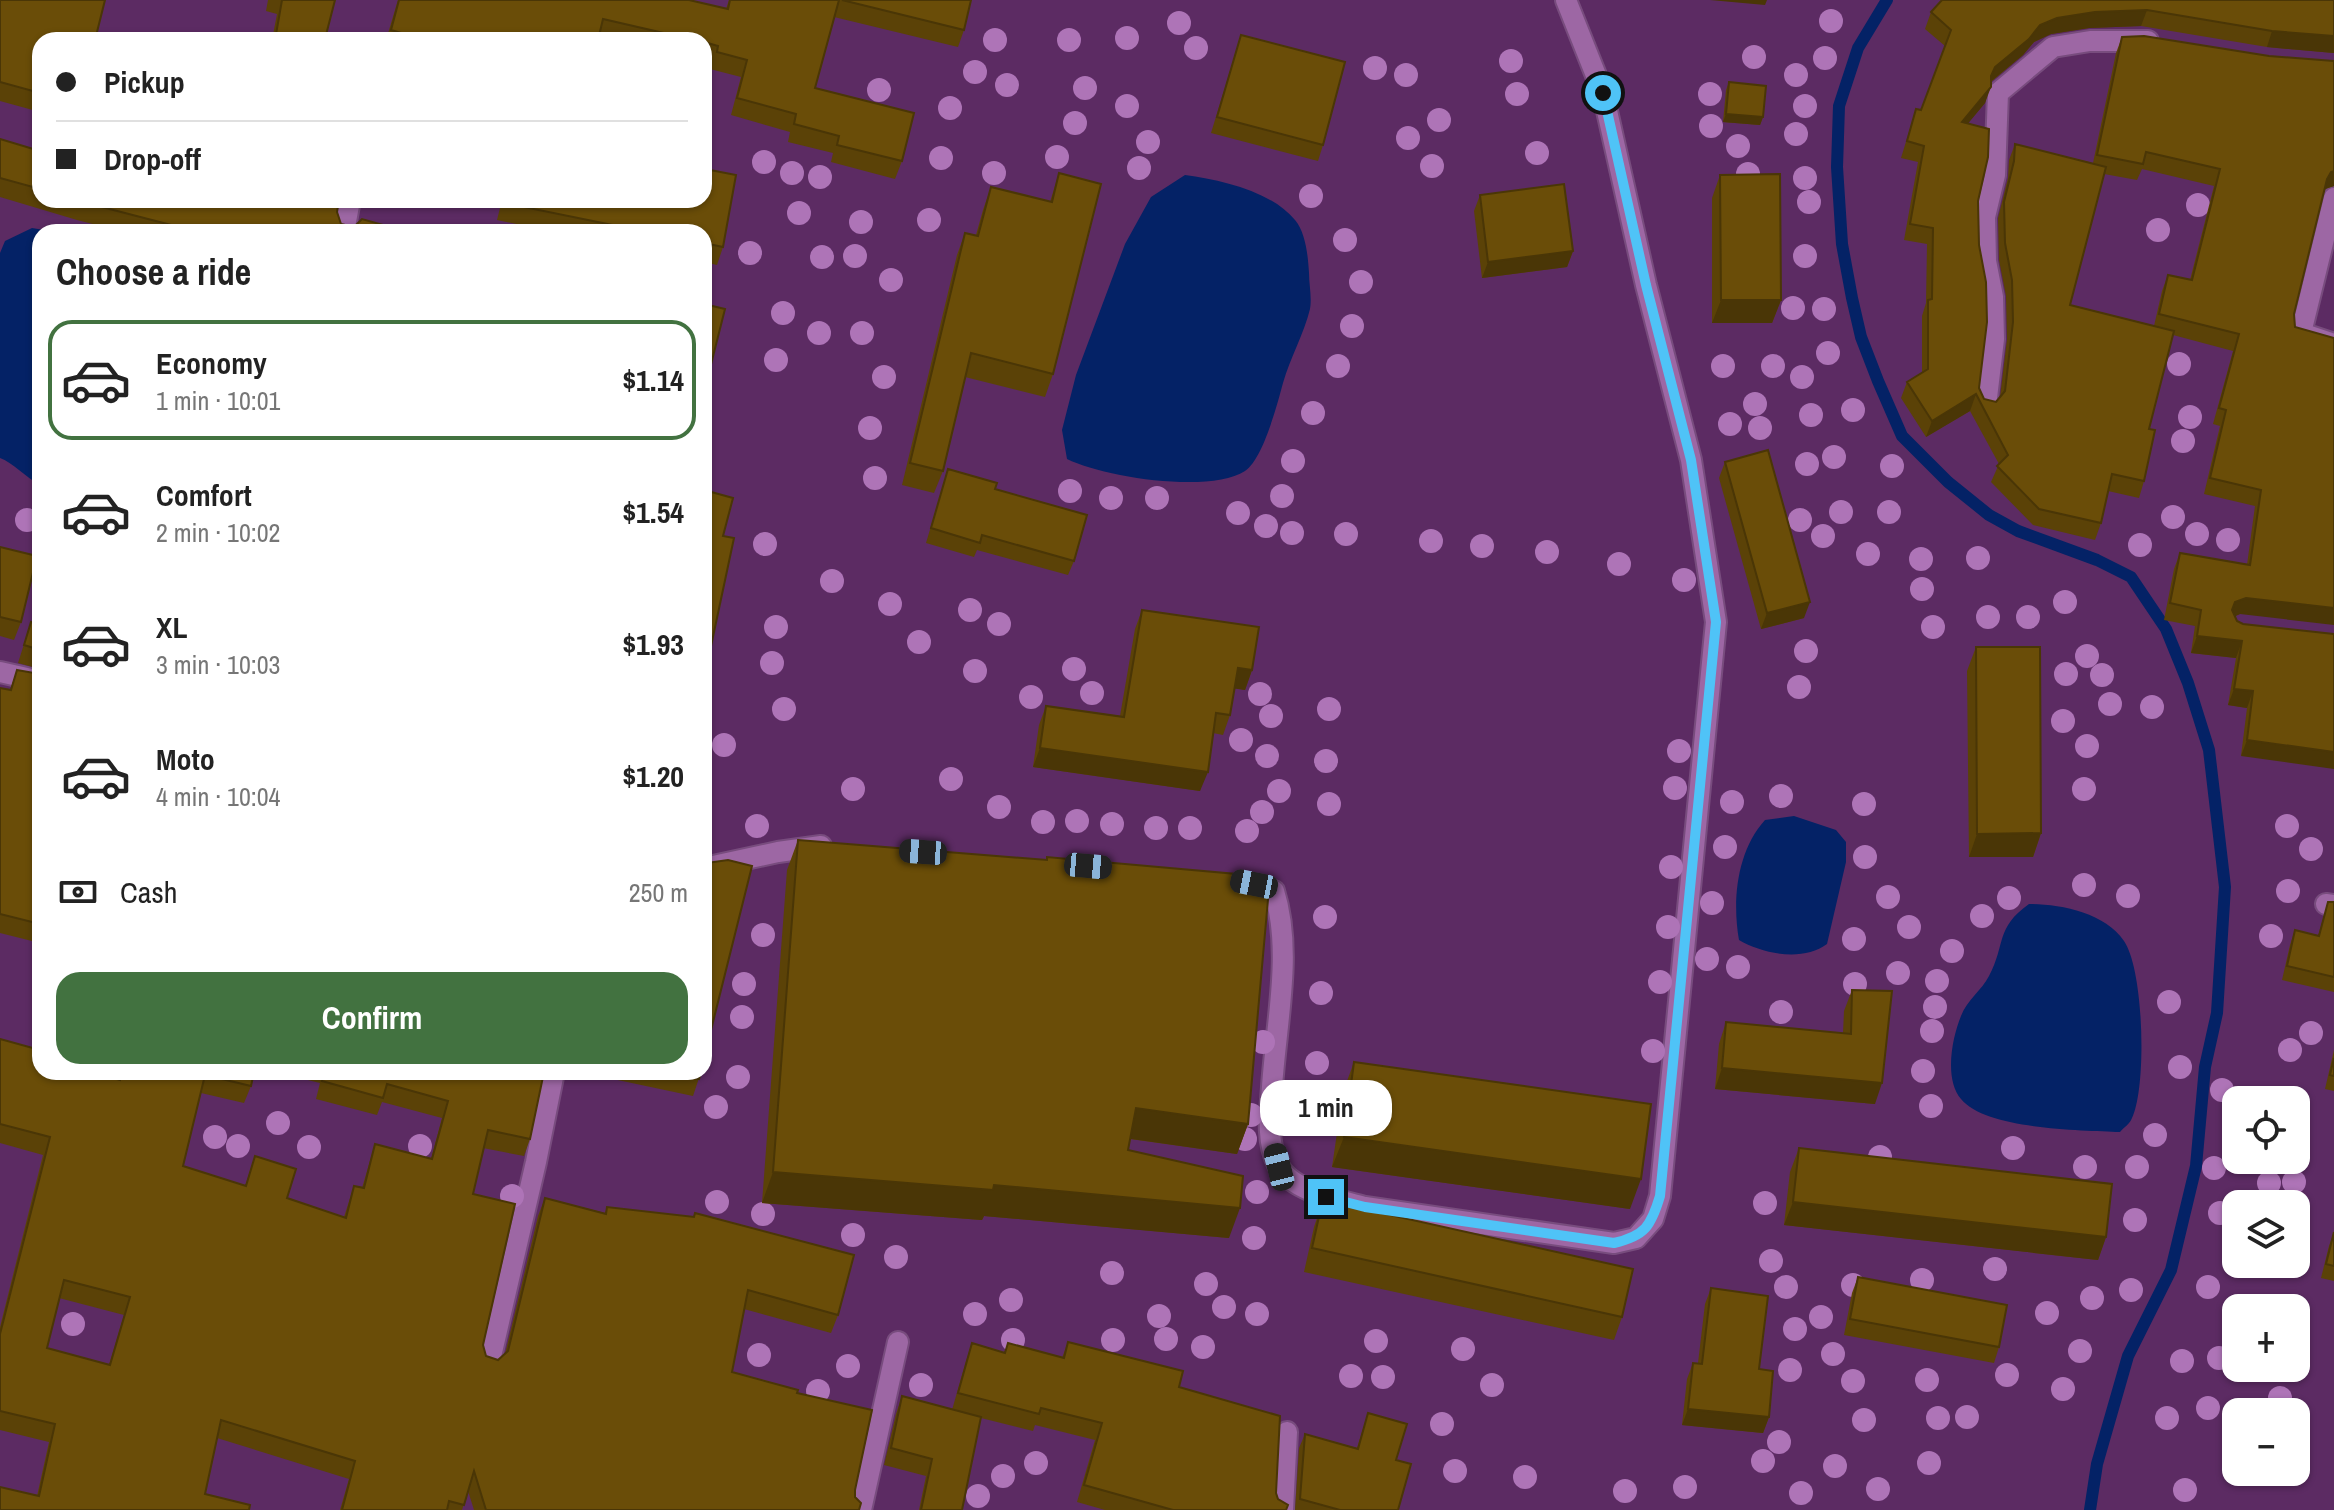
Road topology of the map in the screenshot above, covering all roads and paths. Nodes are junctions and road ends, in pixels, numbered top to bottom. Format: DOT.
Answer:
graph roads {
  1 [pos="1566,0"];
  2 [pos="2170,44"];
  3 [pos="2334,198"];
  4 [pos="2334,344"];
  5 [pos="1986,406"];
  6 [pos="0,672"];
  7 [pos="32,679"];
  8 [pos="839,847"];
  9 [pos="712,866"];
  10 [pos="1229,879"];
  11 [pos="552,1080"];
  12 [pos="898,1342"];
  13 [pos="489,1365"];
  14 [pos="1287,1432"];
  15 [pos="861,1510"];
  16 [pos="1283,1510"];
  1 -- 10 [label="street"];
  2 -- 5 [label="street"];
  3 -- 4 [label="street"];
  6 -- 7 [label="street"];
  8 -- 9 [label="street"];
  11 -- 13 [label="street"];
  12 -- 15 [label="street"];
  14 -- 16 [label="street"];
}
